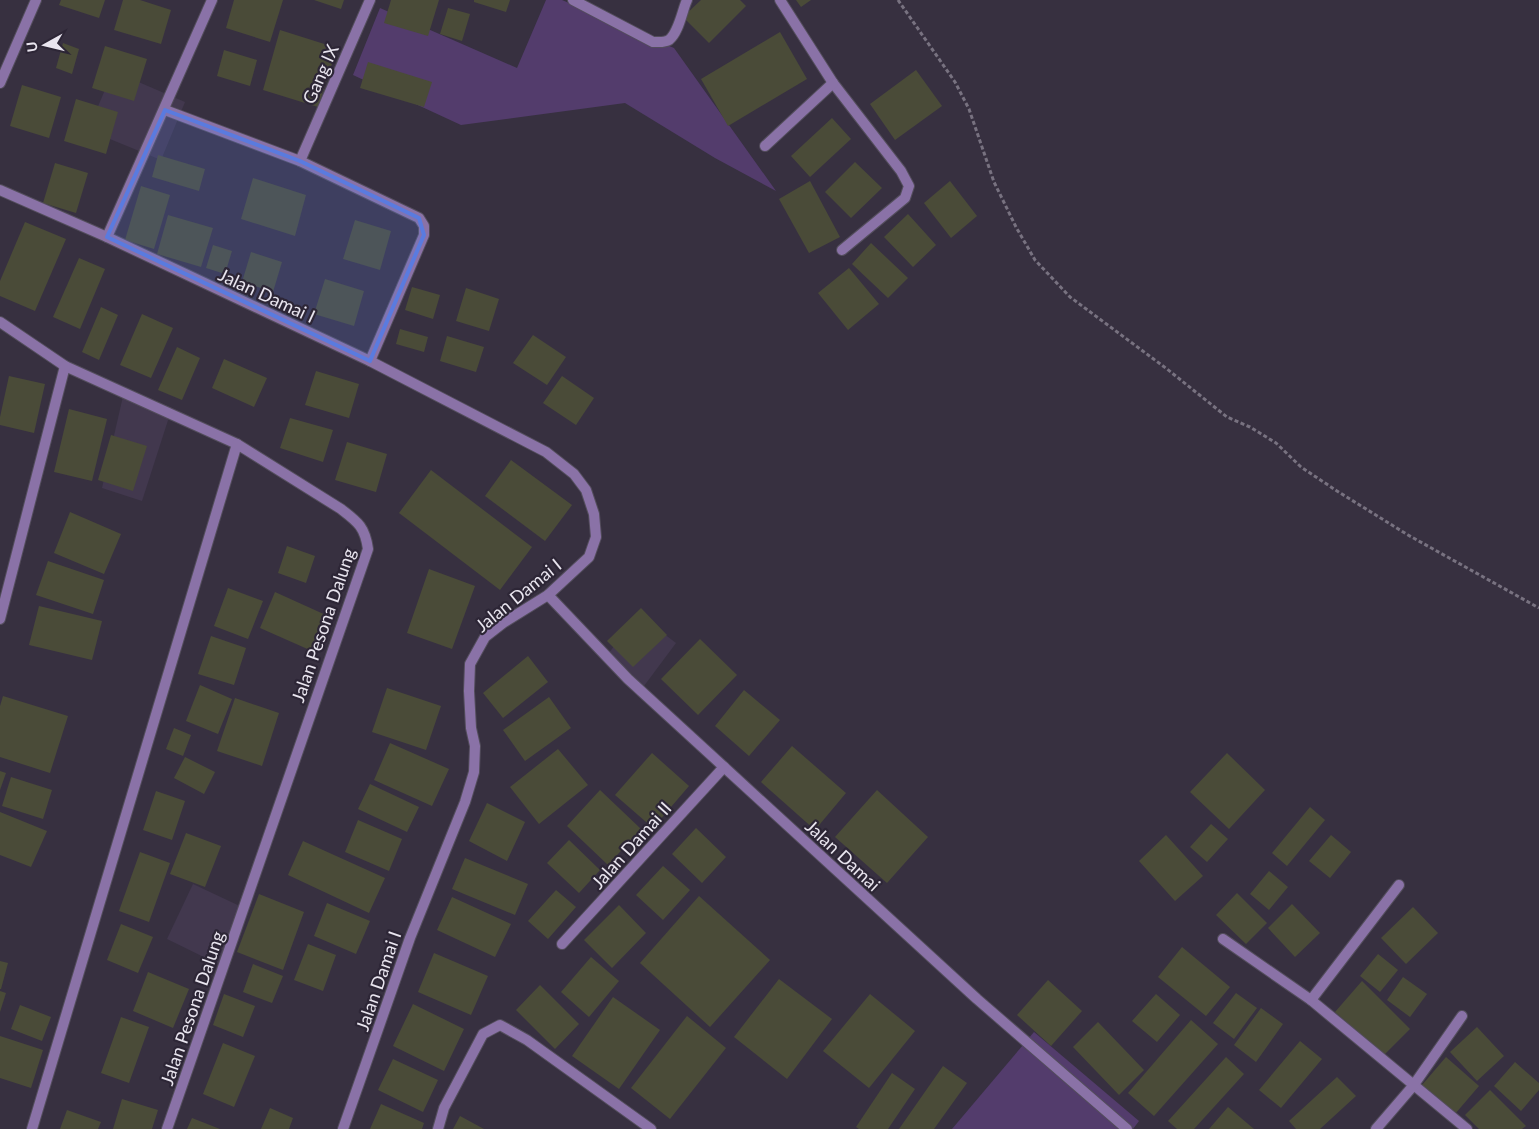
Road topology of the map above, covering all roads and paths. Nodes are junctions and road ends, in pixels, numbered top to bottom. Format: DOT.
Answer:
graph roads {
  1 [pos="36,0"];
  2 [pos="212,0"];
  3 [pos="370,0"];
  4 [pos="573,0"];
  5 [pos="687,0"];
  6 [pos="780,0"];
  7 [pos="898,0"];
  8 [pos="0,83"];
  9 [pos="833,83"];
  10 [pos="164,110"];
  11 [pos="765,146"];
  12 [pos="300,161"];
  13 [pos="0,190"];
  14 [pos="107,237"];
  15 [pos="842,250"];
  16 [pos="0,322"];
  17 [pos="370,361"];
  18 [pos="64,366"];
  19 [pos="236,444"];
  20 [pos="548,595"];
  21 [pos="1539,608"];
  22 [pos="0,619"];
  23 [pos="724,767"];
  24 [pos="1399,885"];
  25 [pos="1223,939"];
  26 [pos="562,944"];
  27 [pos="1311,1000"];
  28 [pos="1462,1016"];
  29 [pos="1413,1086"];
  30 [pos="32,1129"];
  31 [pos="167,1129"];
  32 [pos="343,1129"];
  33 [pos="438,1129"];
  34 [pos="651,1129"];
  35 [pos="1127,1129"];
  36 [pos="1376,1129"];
  37 [pos="1467,1129"];
  1 -- 8 [label="street"];
  2 -- 10 [label="street"];
  3 -- 12 [label="street, Gang IX"];
  4 -- 5 [label="street"];
  6 -- 9 [label="street"];
  7 -- 21 [label="path"];
  9 -- 11 [label="street"];
  9 -- 15 [label="street"];
  10 -- 12 [label="street"];
  10 -- 14 [label="street"];
  12 -- 17 [label="street"];
  13 -- 14 [label="street, Jalan Damai I"];
  14 -- 17 [label="street, Jalan Damai I"];
  16 -- 18 [label="street, Jalan Pesona Dalung"];
  17 -- 20 [label="street, Jalan Damai I"];
  18 -- 19 [label="street, Jalan Pesona Dalung"];
  18 -- 22 [label="street"];
  19 -- 30 [label="street"];
  19 -- 31 [label="street, Jalan Pesona Dalung"];
  20 -- 23 [label="street, Jalan Damai"];
  20 -- 32 [label="street, Jalan Damai I"];
  23 -- 26 [label="street, Jalan Damai II"];
  23 -- 35 [label="street, Jalan Damai"];
  24 -- 27 [label="street"];
  25 -- 27 [label="street"];
  27 -- 29 [label="street"];
  28 -- 29 [label="street"];
  29 -- 36 [label="street"];
  29 -- 37 [label="street"];
  33 -- 34 [label="street"];
}
